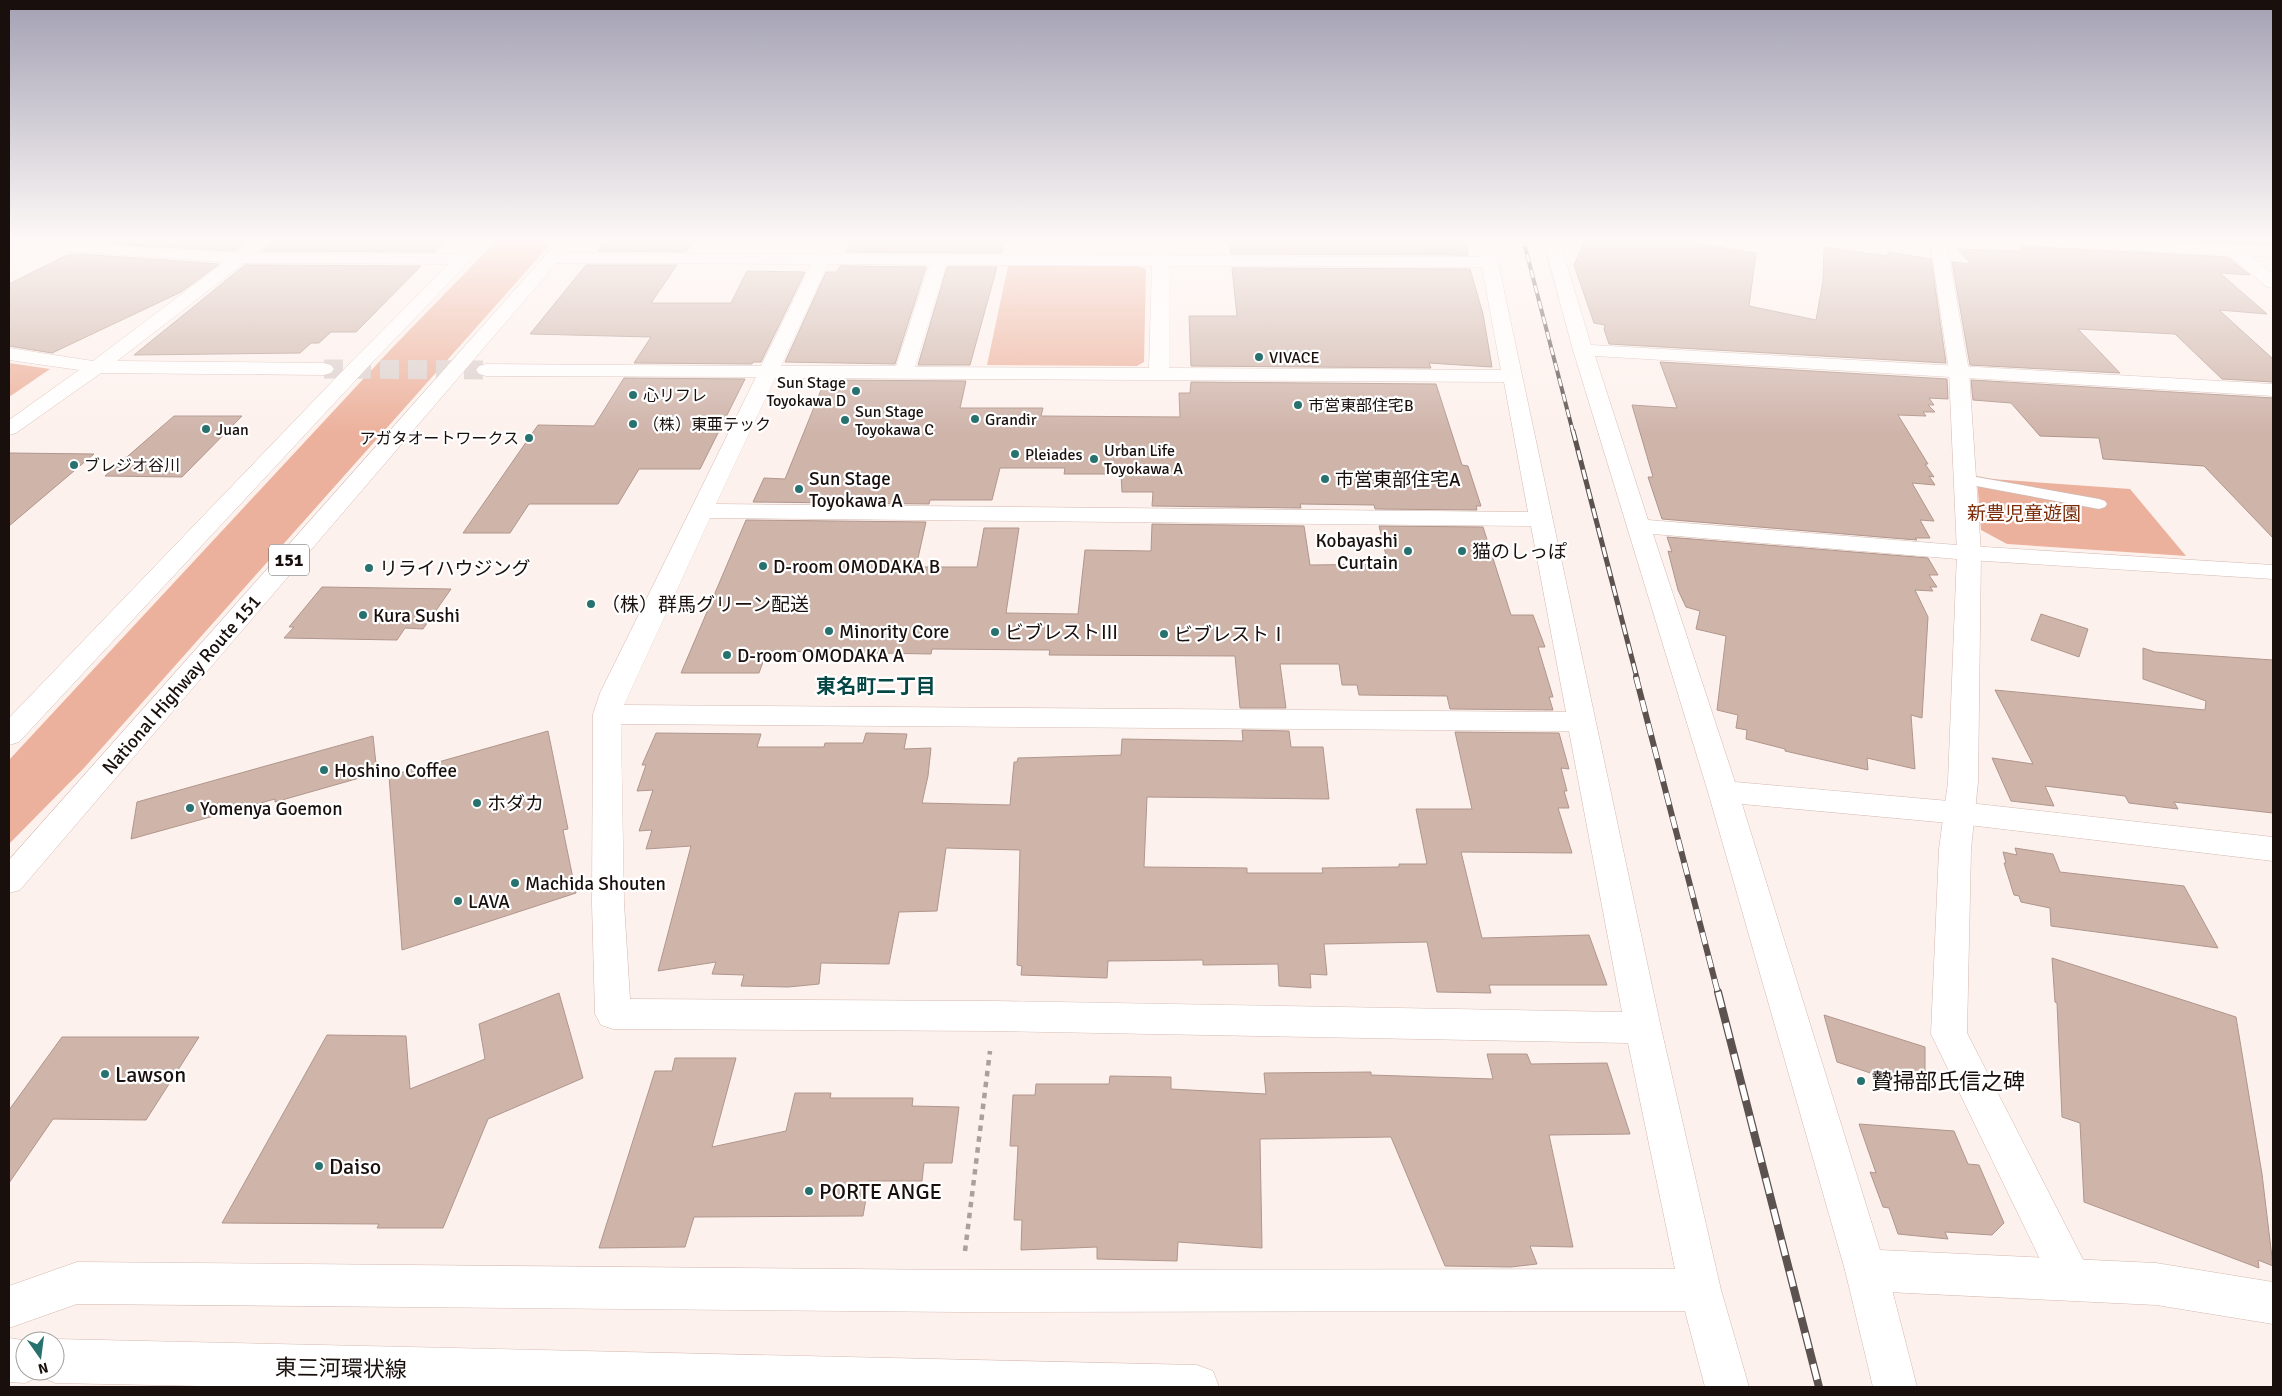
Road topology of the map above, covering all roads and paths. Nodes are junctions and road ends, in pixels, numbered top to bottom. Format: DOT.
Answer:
graph roads {
  1 [pos="179,304"];
  2 [pos="419,304"];
  3 [pos="512,304"];
  4 [pos="801,304"];
  5 [pos="925,304"];
  6 [pos="1160,304"];
  7 [pos="1499,304"];
  8 [pos="1570,304"];
  9 [pos="1948,304"];
  10 [pos="1583,350"];
  11 [pos="9,354"];
  12 [pos="97,367"];
  13 [pos="324,369"];
  14 [pos="486,370"];
  15 [pos="770,371"];
  16 [pos="904,371"];
  17 [pos="1959,372"];
  18 [pos="1159,373"];
  19 [pos="1513,376"];
  20 [pos="2273,390"];
  21 [pos="9,429"];
  22 [pos="1965,480"];
  23 [pos="2099,504"];
  24 [pos="703,511"];
  25 [pos="1542,519"];
  26 [pos="1640,526"];
  27 [pos="1969,553"];
  28 [pos="2273,572"];
  29 [pos="607,714"];
  30 [pos="1583,722"];
  31 [pos="9,735"];
  32 [pos="1723,792"];
  33 [pos="1960,814"];
  34 [pos="2273,850"];
  35 [pos="9,881"];
  36 [pos="995,1016"];
  37 [pos="1644,1028"];
  38 [pos="1866,1270"];
  39 [pos="2072,1280"];
  40 [pos="1700,1290"];
  41 [pos="960,1291"];
  42 [pos="2273,1303"];
  43 [pos="9,1307"];
  44 [pos="65,1362"];
  45 [pos="1197,1387"];
  46 [pos="1727,1387"];
  47 [pos="1895,1387"];
  1 -- 12 [label="main road"];
  2 -- 31 [label="main road"];
  3 -- 35 [label="main road, National Highway Route 151 / 151"];
  4 -- 15 [label="main road"];
  5 -- 16 [label="main road"];
  6 -- 18 [label="main road"];
  7 -- 19 [label="main road"];
  8 -- 10 [label="main road"];
  9 -- 17 [label="main road"];
  10 -- 17 [label="main road"];
  10 -- 26 [label="main road"];
  11 -- 12 [label="main road"];
  12 -- 13 [label="main road"];
  12 -- 21 [label="main road"];
  14 -- 15 [label="main road"];
  15 -- 16 [label="main road"];
  15 -- 24 [label="main road"];
  16 -- 18 [label="main road"];
  17 -- 20 [label="main road"];
  17 -- 22 [label="main road"];
  18 -- 19 [label="main road"];
  19 -- 25 [label="main road"];
  22 -- 23 [label="lane"];
  22 -- 27 [label="main road"];
  24 -- 25 [label="main road"];
  24 -- 29 [label="main road"];
  25 -- 30 [label="main road"];
  26 -- 27 [label="main road"];
  26 -- 32 [label="main road"];
  27 -- 28 [label="main road"];
  27 -- 33 [label="main road"];
  29 -- 30 [label="main road"];
  29 -- 36 [label="main road"];
  30 -- 37 [label="main road"];
  32 -- 33 [label="main road"];
  32 -- 38 [label="main road"];
  33 -- 34 [label="main road"];
  33 -- 39 [label="main road"];
  36 -- 37 [label="main road"];
  36 -- 41 [label="path"];
  37 -- 40 [label="main road"];
  38 -- 39 [label="main road"];
  38 -- 47 [label="main road"];
  39 -- 42 [label="main road"];
  40 -- 41 [label="main road"];
  40 -- 46 [label="main road"];
  41 -- 43 [label="main road"];
  44 -- 45 [label="main road, 東三河環状線"];
}
